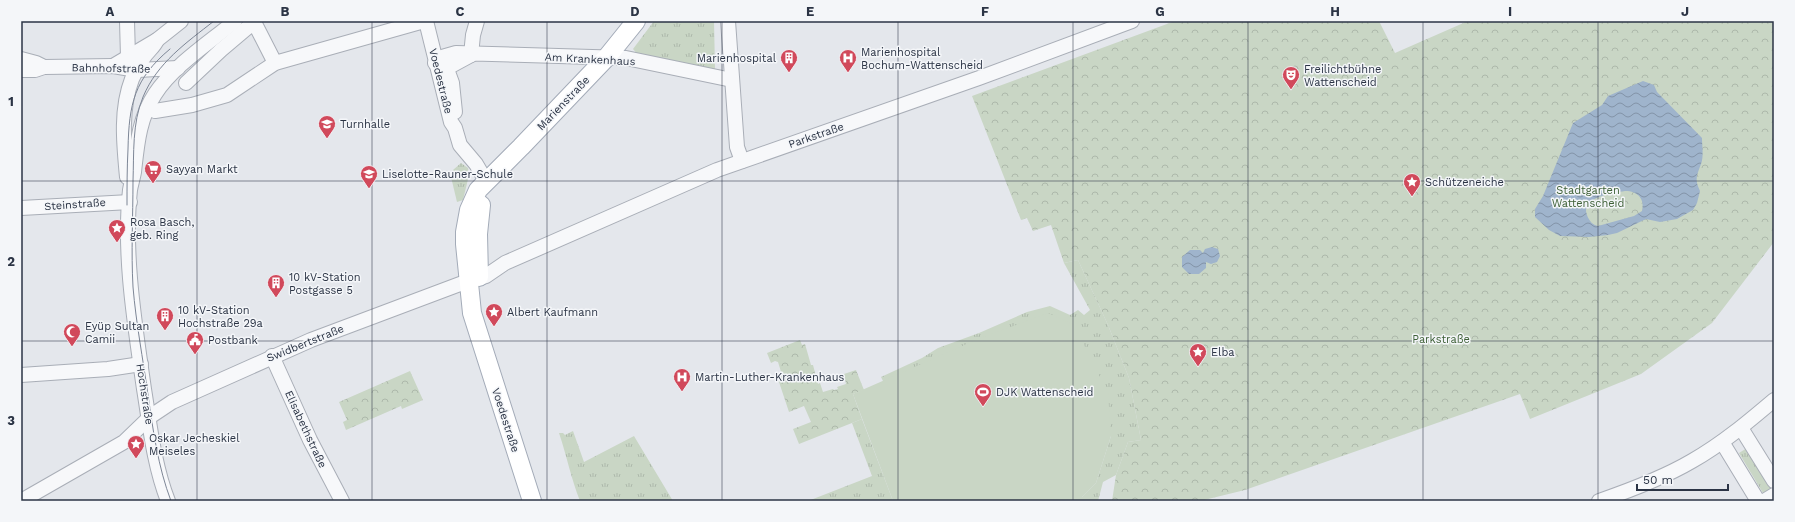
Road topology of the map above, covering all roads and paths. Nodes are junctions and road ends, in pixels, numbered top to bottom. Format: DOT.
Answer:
graph roads {
  1 [pos="127,21"];
  2 [pos="181,21"];
  3 [pos="235,21"];
  4 [pos="477,21"];
  5 [pos="636,21"];
  6 [pos="728,21"];
  7 [pos="1132,21"];
  8 [pos="1114,24"];
  9 [pos="427,25"];
  10 [pos="157,40"];
  11 [pos="471,55"];
  12 [pos="128,57"];
  13 [pos="607,57"];
  14 [pos="21,59"];
  15 [pos="275,62"];
  16 [pos="441,63"];
  17 [pos="113,66"];
  18 [pos="44,67"];
  19 [pos="178,68"];
  20 [pos="21,70"];
  21 [pos="137,70"];
  22 [pos="732,80"];
  23 [pos="186,83"];
  24 [pos="192,105"];
  25 [pos="148,108"];
  26 [pos="742,161"];
  27 [pos="486,181"];
  28 [pos="130,195"];
  29 [pos="21,208"];
  30 [pos="478,250"];
  31 [pos="505,263"];
  32 [pos="473,280"];
  33 [pos="272,356"];
  34 [pos="141,364"];
  35 [pos="21,375"];
  36 [pos="1774,400"];
  37 [pos="149,418"];
  38 [pos="1741,428"];
  39 [pos="1722,442"];
  40 [pos="1774,481"];
  41 [pos="1774,495"];
  42 [pos="21,501"];
  43 [pos="168,501"];
  44 [pos="342,501"];
  45 [pos="532,501"];
  46 [pos="1599,501"];
  47 [pos="1758,501"];
  48 [pos="1764,501"];
  1 -- 12 [label="street"];
  2 -- 10 [label="street"];
  3 -- 19 [label="street, Hochstraße"];
  4 -- 11 [label="street"];
  5 -- 13 [label="main road, Marienstraße"];
  6 -- 22 [label="street"];
  7 -- 8 [label="street, Parkstraße"];
  8 -- 26 [label="street, Parkstraße"];
  9 -- 15 [label="street"];
  9 -- 16 [label="street, Voedestraße"];
  10 -- 12 [label="street"];
  10 -- 21 [label="street, Hochstraße"];
  11 -- 13 [label="street, Am Krankenhaus"];
  11 -- 16 [label="street, Am Krankenhaus"];
  12 -- 17 [label="street"];
  13 -- 22 [label="street, Am Krankenhaus"];
  13 -- 27 [label="main road, Marienstraße"];
  14 -- 18 [label="street, Bahnhofstraße"];
  15 -- 23 [label="street"];
  15 -- 24 [label="street"];
  16 -- 27 [label="street, Voedestraße"];
  17 -- 18 [label="street, Bahnhofstraße"];
  17 -- 21 [label="street, Bahnhofstraße"];
  18 -- 20 [label="street, Bahnhofstraße"];
  19 -- 21 [label="street, Bahnhofstraße"];
  19 -- 23 [label="street"];
  19 -- 25 [label="street, Hochstraße"];
  21 -- 28 [label="street, Hochstraße"];
  22 -- 26 [label="street"];
  23 -- 24 [label="street"];
  24 -- 25 [label="street"];
  25 -- 28 [label="street, Hochstraße"];
  26 -- 31 [label="street, Parkstraße"];
  27 -- 30 [label="main road, Voedestraße"];
  27 -- 32 [label="main road, Voedestraße"];
  28 -- 29 [label="street, Steinstraße"];
  28 -- 34 [label="street, Hochstraße"];
  30 -- 31 [label="street"];
  30 -- 32 [label="main road, Voedestraße"];
  31 -- 32 [label="street, Parkstraße"];
  32 -- 33 [label="street, Swidbertstraße"];
  32 -- 45 [label="main road, Voedestraße"];
  33 -- 37 [label="street, Swidbertstraße"];
  33 -- 44 [label="street, Elisabethstraße"];
  34 -- 35 [label="street"];
  34 -- 37 [label="street, Hochstraße"];
  36 -- 38 [label="street"];
  37 -- 42 [label="street, Swidbertstraße"];
  37 -- 43 [label="street, Hochstraße"];
  38 -- 39 [label="street"];
  38 -- 40 [label="street"];
  39 -- 46 [label="street"];
  39 -- 47 [label="street"];
  41 -- 48 [label="street"];
}
